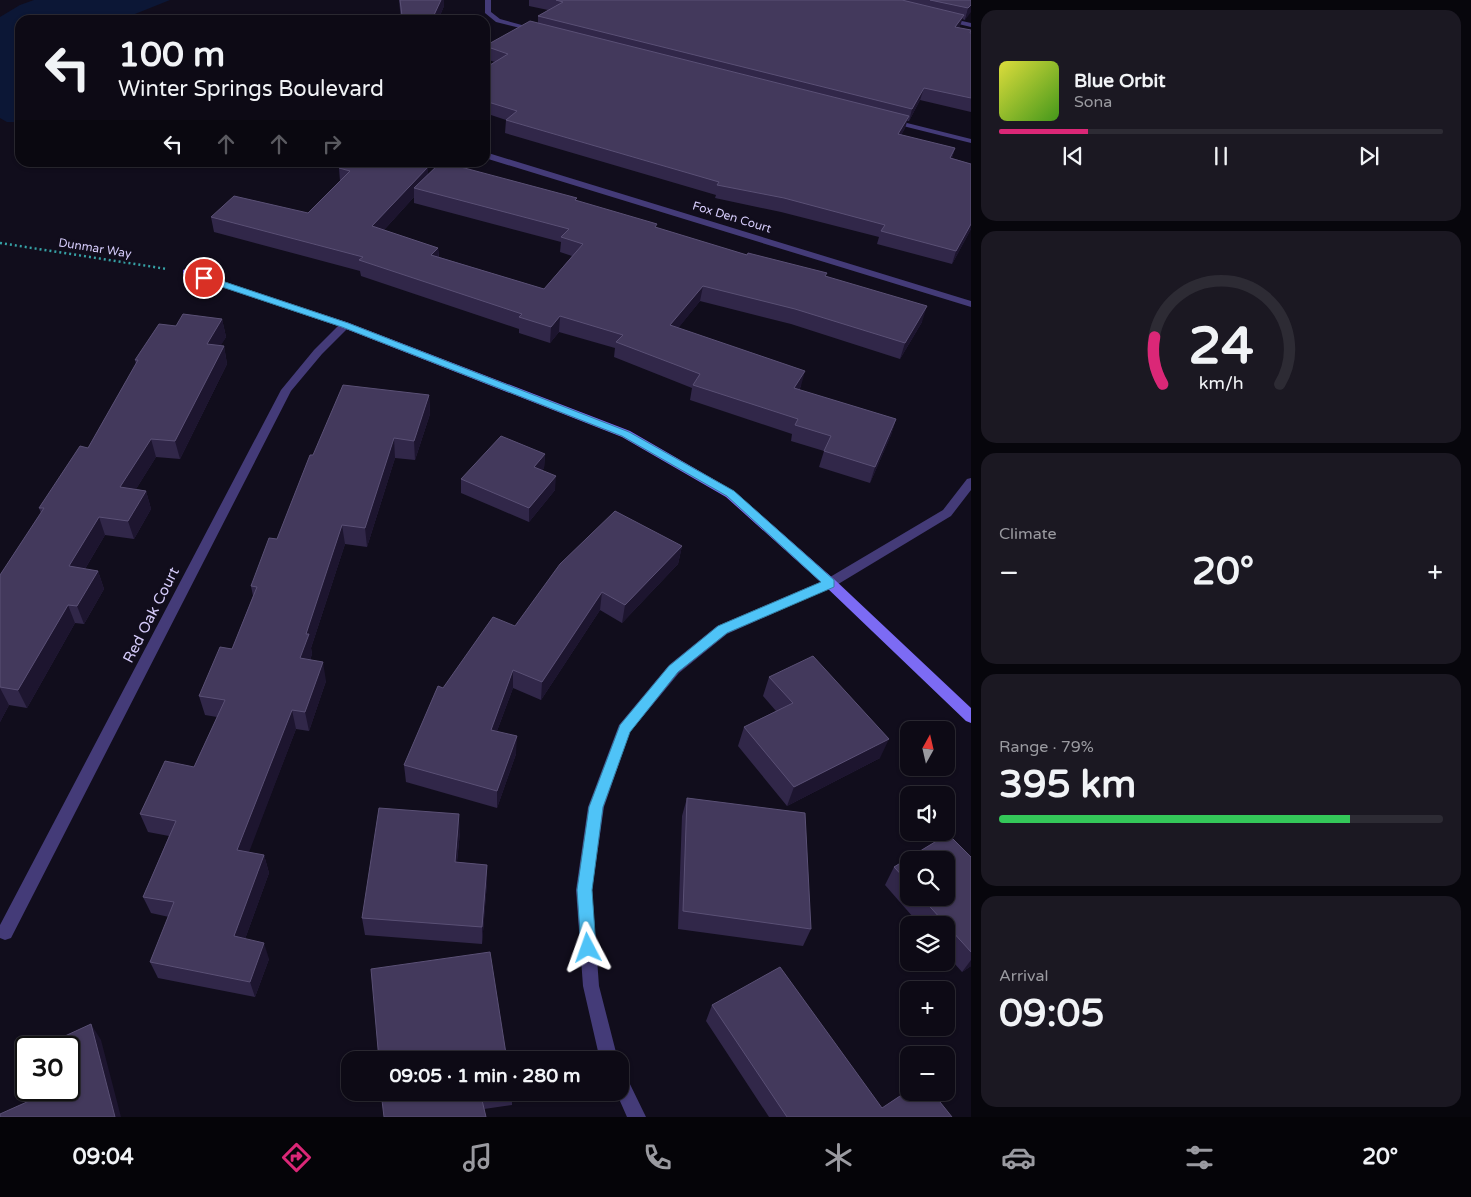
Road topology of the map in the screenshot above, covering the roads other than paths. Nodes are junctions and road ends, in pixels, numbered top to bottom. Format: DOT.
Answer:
graph roads {
  1 [pos="488,0"];
  2 [pos="933,17"];
  3 [pos="971,25"];
  4 [pos="546,33"];
  5 [pos="884,119"];
  6 [pos="971,141"];
  7 [pos="490,157"];
  8 [pos="186,272"];
  9 [pos="971,304"];
  10 [pos="345,325"];
  11 [pos="971,482"];
  12 [pos="830,584"];
  13 [pos="971,717"];
  14 [pos="5,932"];
  15 [pos="607,1051"];
  16 [pos="629,1101"];
  17 [pos="637,1117"];
  1 -- 4 [label="street"];
  2 -- 3 [label="street"];
  5 -- 6 [label="street"];
  7 -- 9 [label="street, Fox Den Court"];
  8 -- 10 [label="street"];
  10 -- 12 [label="street"];
  10 -- 14 [label="street, Red Oak Court"];
  11 -- 12 [label="street"];
  12 -- 13 [label="street"];
  12 -- 15 [label="street"];
  16 -- 17 [label="street"];
}
